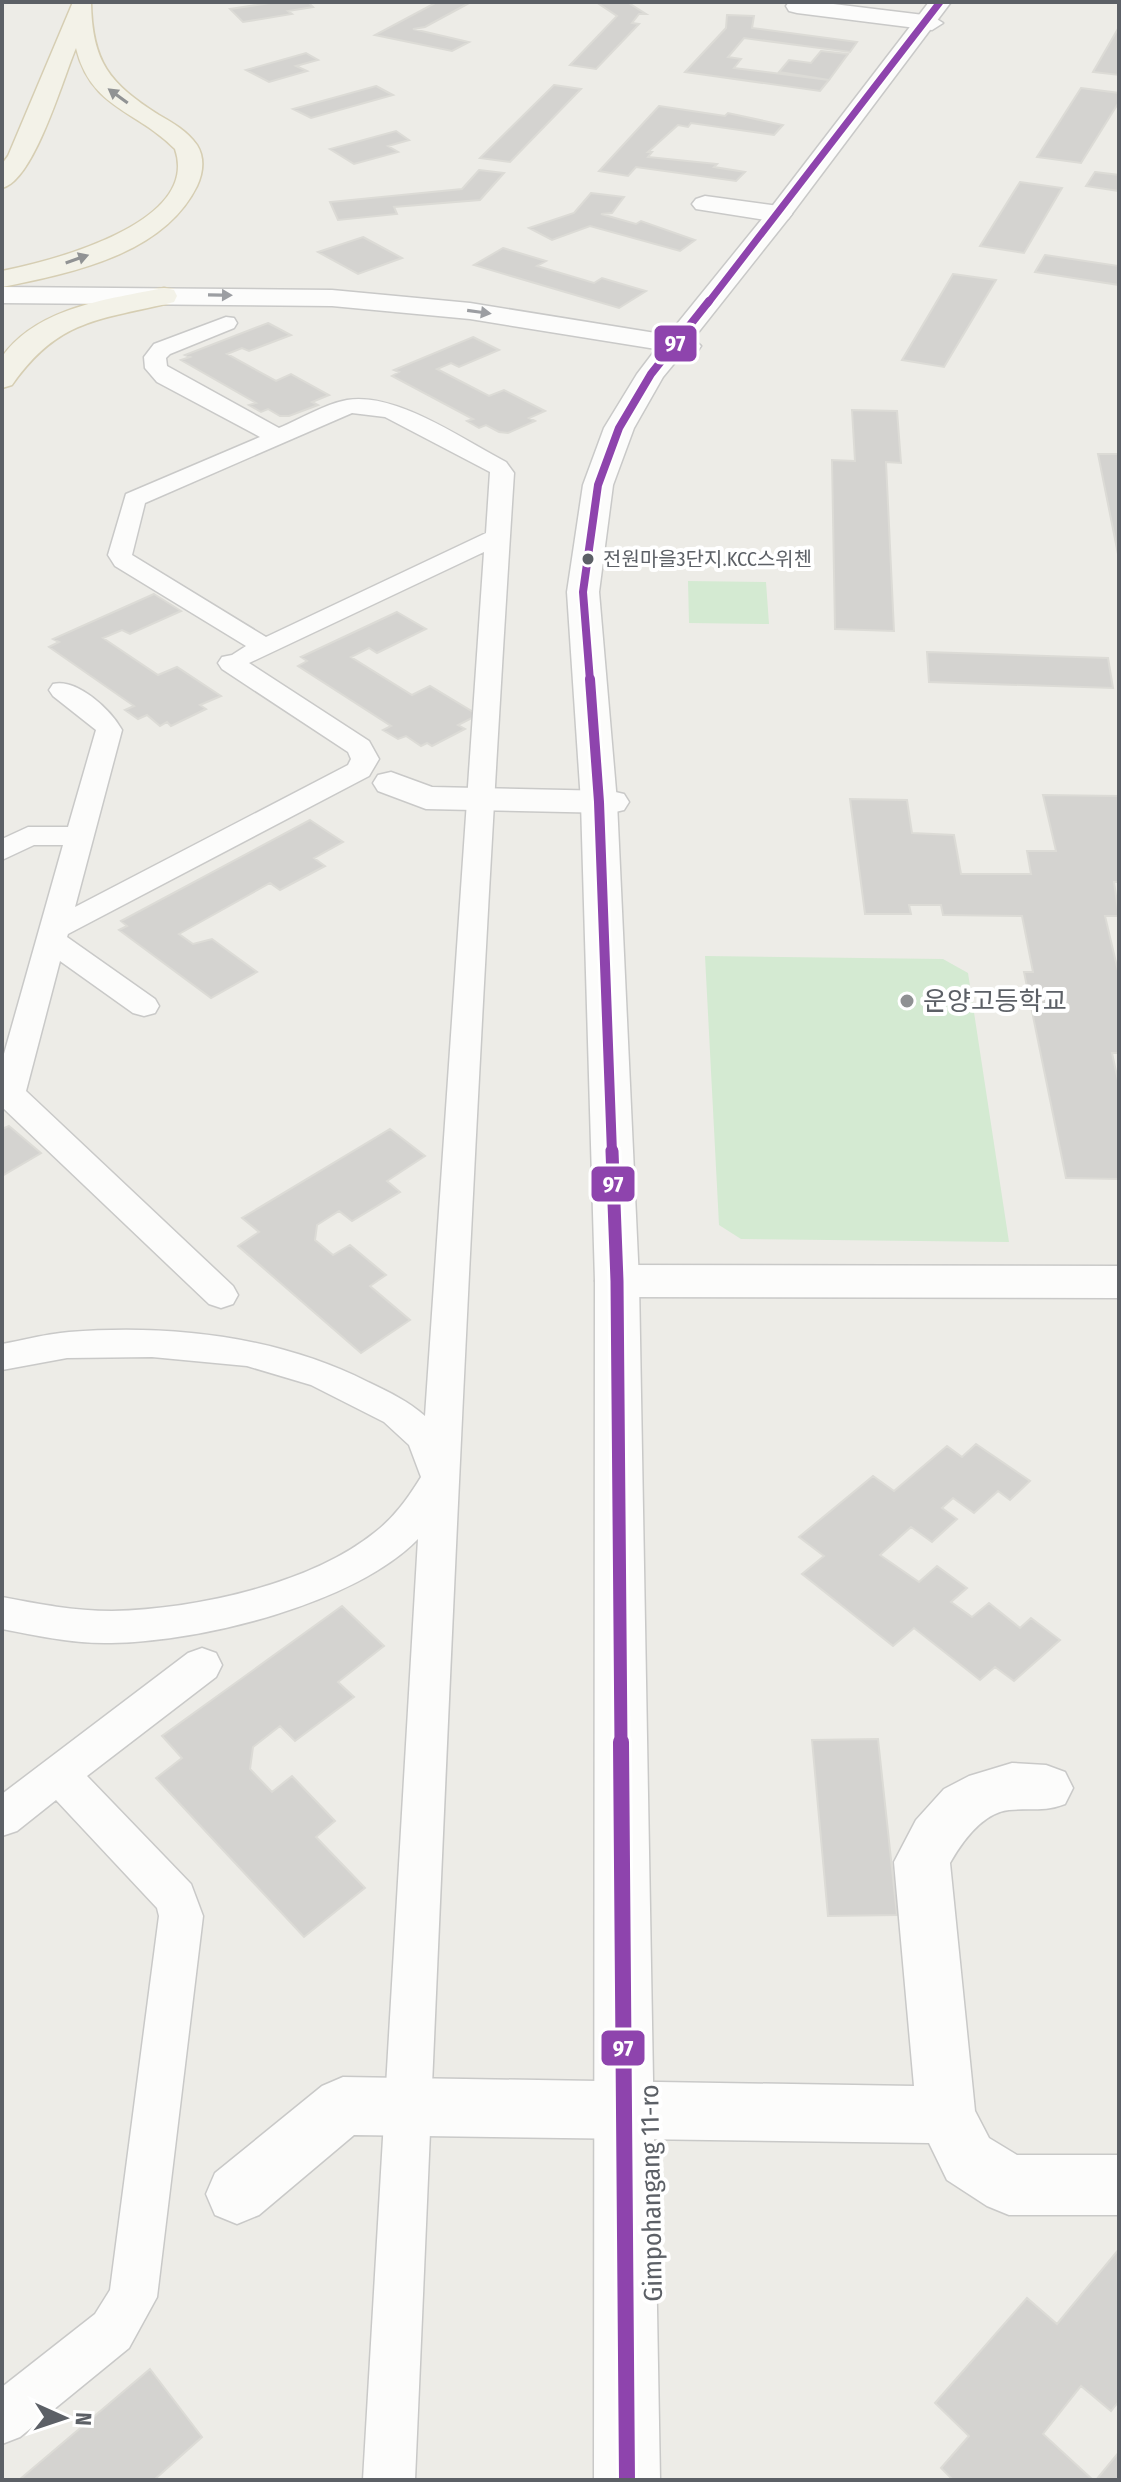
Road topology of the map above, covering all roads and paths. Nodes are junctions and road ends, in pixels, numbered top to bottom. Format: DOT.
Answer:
graph roads {
  1 [pos="797,6"];
  2 [pos="81,7"];
  3 [pos="936,12"];
  4 [pos="2,181"];
  5 [pos="705,204"];
  6 [pos="779,214"];
  7 [pos="2,279"];
  8 [pos="2,295"];
  9 [pos="164,296"];
  10 [pos="226,323"];
  11 [pos="681,345"];
  12 [pos="2,379"];
  13 [pos="276,436"];
  14 [pos="496,537"];
  15 [pos="265,647"];
  16 [pos="62,690"];
  17 [pos="391,783"];
  18 [pos="479,797"];
  19 [pos="605,802"];
  20 [pos="81,836"];
  21 [pos="2,851"];
  22 [pos="53,935"];
  23 [pos="144,1006"];
  24 [pos="6,1094"];
  25 [pos="626,1281"];
  26 [pos="1119,1282"];
  27 [pos="221,1295"];
  28 [pos="2,1357"];
  29 [pos="440,1477"];
  30 [pos="2,1613"];
  31 [pos="202,1665"];
  32 [pos="60,1776"];
  33 [pos="1046,1788"];
  34 [pos="2,1818"];
  35 [pos="406,2107"];
  36 [pos="636,2112"];
  37 [pos="946,2115"];
  38 [pos="1119,2185"];
  39 [pos="237,2194"];
  40 [pos="2,2419"];
  41 [pos="389,2480"];
  42 [pos="627,2480"];
  43 [pos="656,2480"];
  1 -- 3 [label="street"];
  2 -- 4 [label="main road"];
  7 -- 2 [label="main road, one-way"];
  3 -- 6 [label="street, Gimpohangang 11-ro"];
  3 -- 11 [label="street, Gimpohangang 11-ro"];
  5 -- 6 [label="street"];
  6 -- 11 [label="street, Gimpohangang 11-ro"];
  8 -- 9 [label="street"];
  9 -- 11 [label="street, one-way"];
  9 -- 12 [label="main road"];
  10 -- 13 [label="street"];
  11 -- 19 [label="street, Gimpohangang 11-ro"];
  13 -- 14 [label="street"];
  13 -- 15 [label="street"];
  14 -- 15 [label="street"];
  14 -- 18 [label="street"];
  15 -- 22 [label="street"];
  16 -- 20 [label="street"];
  17 -- 18 [label="street"];
  18 -- 19 [label="street"];
  18 -- 29 [label="street"];
  19 -- 25 [label="street, Gimpohangang 11-ro"];
  20 -- 21 [label="street"];
  20 -- 22 [label="street"];
  22 -- 23 [label="street"];
  22 -- 24 [label="street"];
  24 -- 27 [label="street"];
  25 -- 26 [label="street"];
  25 -- 36 [label="street, Gimpohangang 11-ro"];
  28 -- 29 [label="street"];
  29 -- 30 [label="street"];
  29 -- 35 [label="street"];
  31 -- 32 [label="street"];
  32 -- 34 [label="street"];
  32 -- 40 [label="street"];
  33 -- 37 [label="street"];
  35 -- 36 [label="street"];
  35 -- 39 [label="street"];
  35 -- 41 [label="street"];
  36 -- 37 [label="street"];
  36 -- 42 [label="street, Gimpohangang 11-ro"];
  36 -- 43 [label="street, Gimpohangang 11-ro"];
  37 -- 38 [label="street"];
}
